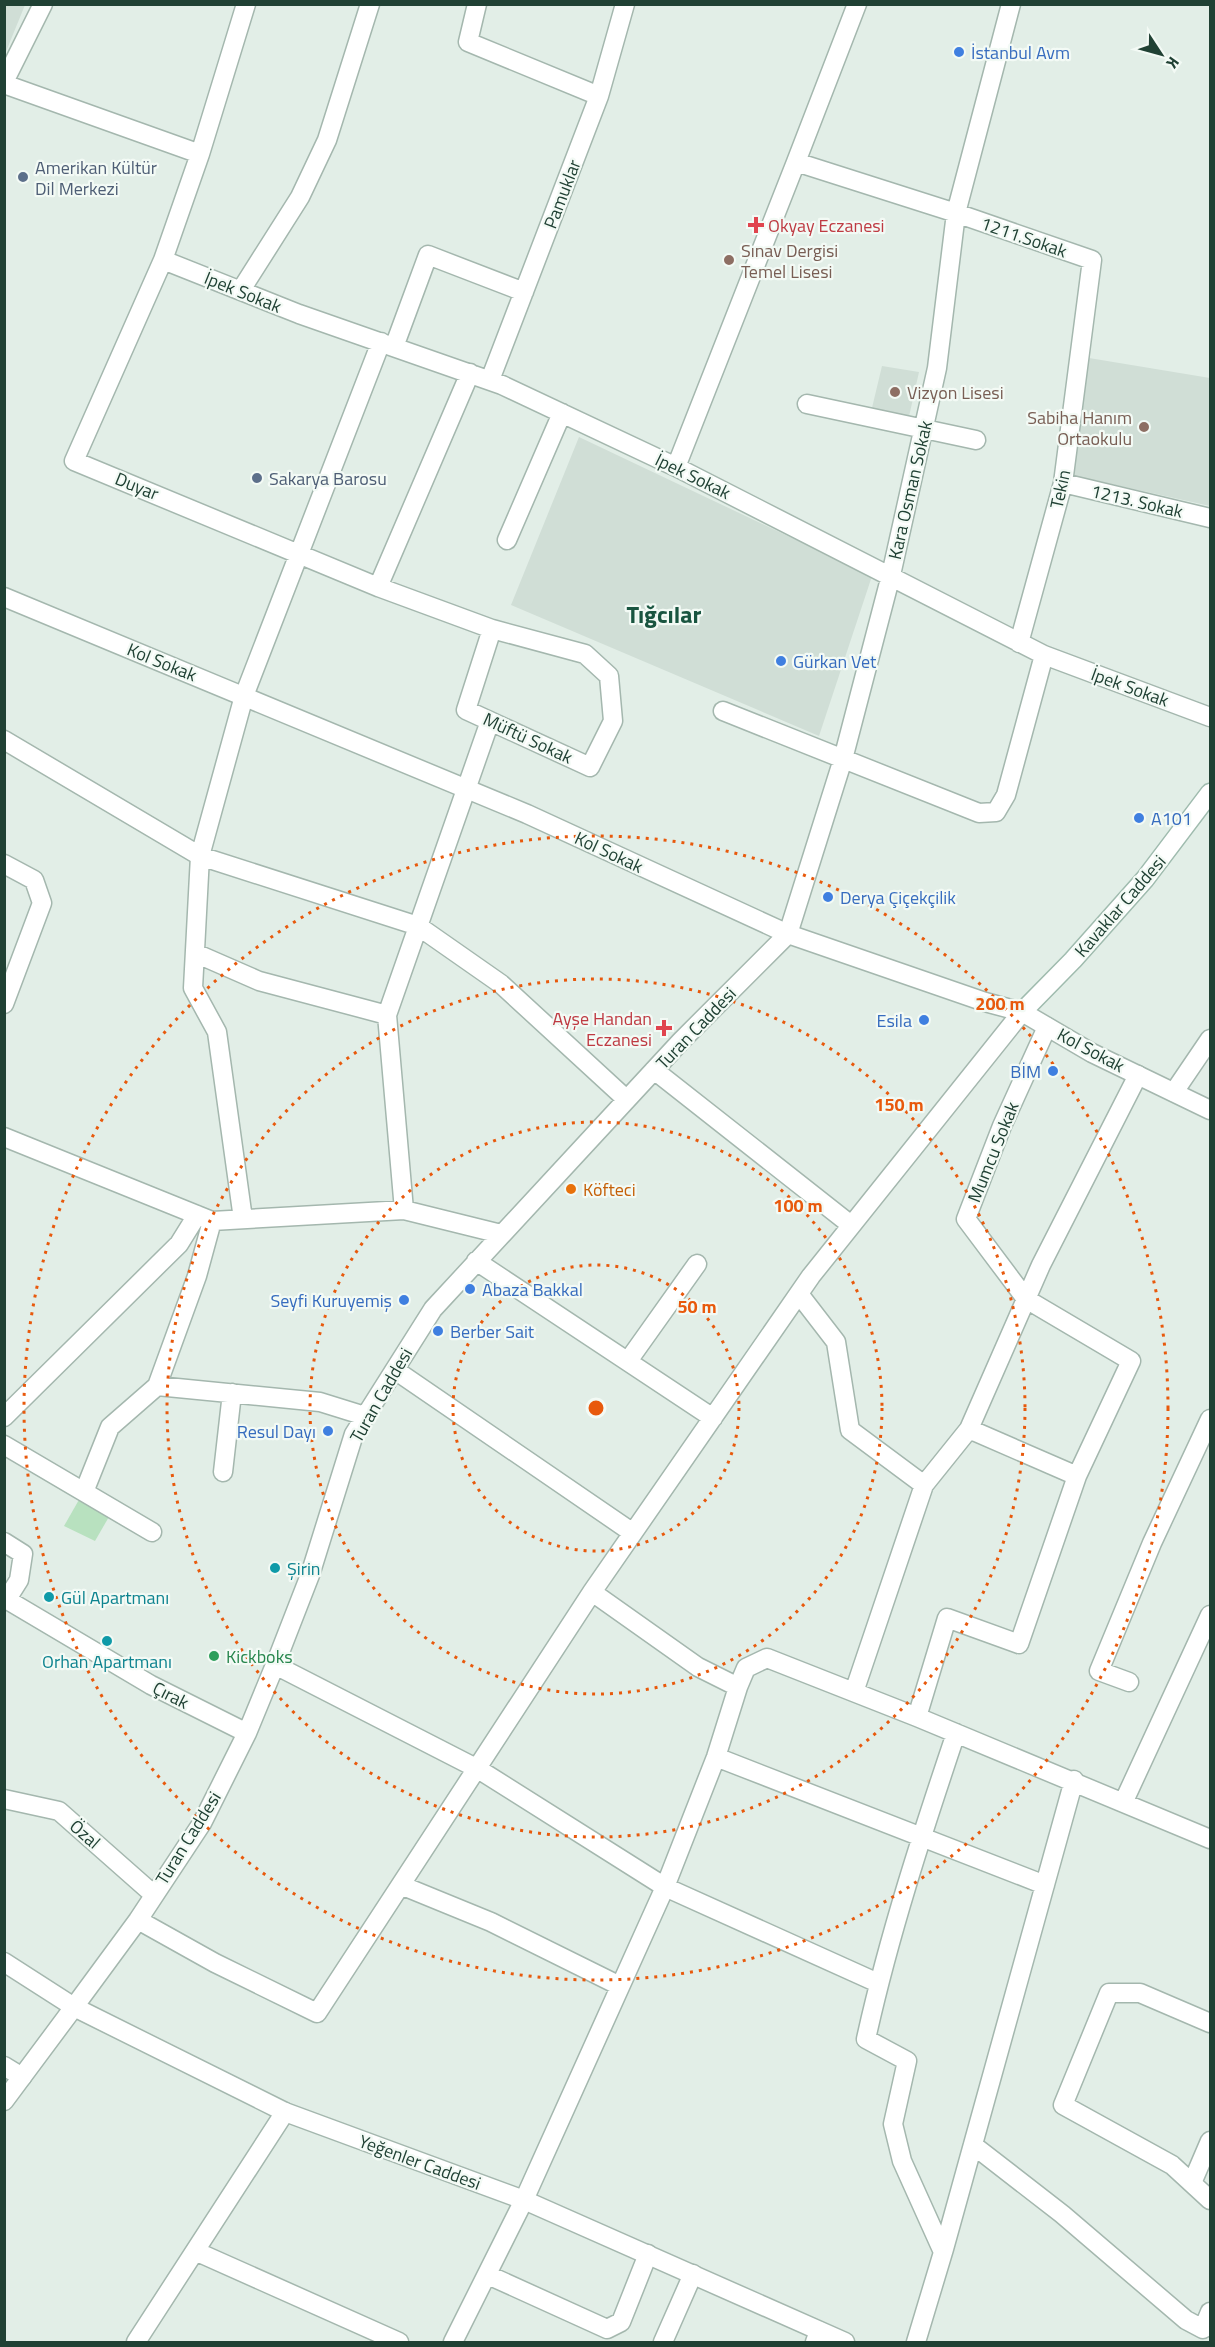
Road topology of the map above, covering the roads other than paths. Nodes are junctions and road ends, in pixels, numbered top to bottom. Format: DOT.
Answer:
graph roads {
  1 [pos="43,4"];
  2 [pos="246,4"];
  3 [pos="370,4"];
  4 [pos="477,4"];
  5 [pos="625,4"];
  6 [pos="857,4"];
  7 [pos="1011,4"];
  8 [pos="4,83"];
  9 [pos="599,96"];
  10 [pos="200,154"];
  11 [pos="796,162"];
  12 [pos="956,213"];
  13 [pos="164,260"];
  14 [pos="1092,260"];
  15 [pos="240,291"];
  16 [pos="524,292"];
  17 [pos="387,345"];
  18 [pos="470,373"];
  19 [pos="490,380"];
  20 [pos="807,404"];
  21 [pos="562,413"];
  22 [pos="923,430"];
  23 [pos="976,440"];
  24 [pos="676,467"];
  25 [pos="1063,483"];
  26 [pos="1210,518"];
  27 [pos="507,540"];
  28 [pos="299,554"];
  29 [pos="891,575"];
  30 [pos="378,587"];
  31 [pos="4,597"];
  32 [pos="492,629"];
  33 [pos="1019,643"];
  34 [pos="1044,655"];
  35 [pos="244,696"];
  36 [pos="723,711"];
  37 [pos="1210,717"];
  38 [pos="490,721"];
  39 [pos="4,740"];
  40 [pos="843,759"];
  41 [pos="590,767"];
  42 [pos="467,789"];
  43 [pos="1210,793"];
  44 [pos="200,856"];
  45 [pos="4,864"];
  46 [pos="418,926"];
  47 [pos="788,934"];
  48 [pos="195,952"];
  49 [pos="11,967"];
  50 [pos="4,1004"];
  51 [pos="1022,1012"];
  52 [pos="387,1016"];
  53 [pos="1047,1027"];
  54 [pos="1210,1040"];
  55 [pos="654,1070"];
  56 [pos="1138,1075"];
  57 [pos="1174,1092"];
  58 [pos="626,1099"];
  59 [pos="1210,1110"];
  60 [pos="4,1137"];
  61 [pos="404,1210"];
  62 [pos="204,1218"];
  63 [pos="243,1219"];
  64 [pos="851,1225"];
  65 [pos="501,1234"];
  66 [pos="476,1261"];
  67 [pos="697,1264"];
  68 [pos="799,1294"];
  69 [pos="1026,1299"];
  70 [pos="628,1362"];
  71 [pos="395,1370"];
  72 [pos="157,1386"];
  73 [pos="232,1393"];
  74 [pos="365,1416"];
  75 [pos="4,1417"];
  76 [pos="713,1418"];
  77 [pos="1210,1419"];
  78 [pos="969,1429"];
  79 [pos="4,1444"];
  80 [pos="223,1472"];
  81 [pos="1077,1476"];
  82 [pos="924,1485"];
  83 [pos="84,1492"];
  84 [pos="152,1532"];
  85 [pos="633,1533"];
  86 [pos="4,1542"];
  87 [pos="592,1592"];
  88 [pos="6,1598"];
  89 [pos="1210,1615"];
  90 [pos="275,1665"];
  91 [pos="1129,1682"];
  92 [pos="738,1687"];
  93 [pos="854,1692"];
  94 [pos="917,1716"];
  95 [pos="956,1732"];
  96 [pos="247,1733"];
  97 [pos="716,1757"];
  98 [pos="478,1769"];
  99 [pos="1074,1780"];
  100 [pos="4,1799"];
  101 [pos="1124,1801"];
  102 [pos="921,1835"];
  103 [pos="1210,1839"];
  104 [pos="1045,1885"];
  105 [pos="403,1886"];
  106 [pos="665,1887"];
  107 [pos="153,1894"];
  108 [pos="138,1920"];
  109 [pos="4,1962"];
  110 [pos="878,1983"];
  111 [pos="620,1986"];
  112 [pos="74,2007"];
  113 [pos="1210,2023"];
  114 [pos="4,2066"];
  115 [pos="22,2077"];
  116 [pos="4,2102"];
  117 [pos="285,2112"];
  118 [pos="1210,2141"];
  119 [pos="973,2145"];
  120 [pos="1192,2182"];
  121 [pos="524,2200"];
  122 [pos="1210,2200"];
  123 [pos="195,2251"];
  124 [pos="943,2252"];
  125 [pos="648,2254"];
  126 [pos="693,2274"];
  127 [pos="488,2275"];
  128 [pos="1210,2312"];
  129 [pos="817,2337"];
  130 [pos="136,2343"];
  131 [pos="399,2343"];
  132 [pos="453,2343"];
  133 [pos="663,2343"];
  134 [pos="845,2343"];
  135 [pos="916,2343"];
  1 -- 8 [label="street"];
  2 -- 10 [label="street, Duyar"];
  3 -- 15 [label="street"];
  4 -- 9 [label="street"];
  5 -- 9 [label="street, Pamuklar"];
  6 -- 11 [label="street"];
  7 -- 12 [label="street, Kara Osman Sokak"];
  8 -- 10 [label="street"];
  9 -- 16 [label="street, Pamuklar"];
  10 -- 13 [label="street, Duyar"];
  11 -- 12 [label="street, 1211.Sokak"];
  11 -- 24 [label="street"];
  12 -- 14 [label="street, 1211.Sokak"];
  12 -- 22 [label="street, Kara Osman Sokak"];
  13 -- 15 [label="street, İpek Sokak"];
  13 -- 28 [label="street, Duyar"];
  14 -- 25 [label="street, Tekin"];
  15 -- 17 [label="street, İpek Sokak"];
  16 -- 17 [label="street"];
  16 -- 19 [label="street, Pamuklar"];
  17 -- 18 [label="street, İpek Sokak"];
  17 -- 28 [label="street"];
  18 -- 19 [label="street, İpek Sokak"];
  18 -- 30 [label="street"];
  19 -- 21 [label="street, İpek Sokak"];
  20 -- 22 [label="street"];
  21 -- 24 [label="street, İpek Sokak"];
  21 -- 27 [label="street"];
  22 -- 23 [label="street"];
  22 -- 29 [label="street, Kara Osman Sokak"];
  24 -- 29 [label="street, İpek Sokak"];
  25 -- 26 [label="street, 1213. Sokak"];
  25 -- 33 [label="street, Tekin"];
  28 -- 30 [label="street, Duyar"];
  28 -- 35 [label="street"];
  29 -- 33 [label="street, İpek Sokak"];
  29 -- 40 [label="street, Kara Osman Sokak"];
  30 -- 32 [label="street, Duyar"];
  31 -- 35 [label="street, Kol Sokak"];
  32 -- 38 [label="street, Müftü Sokak"];
  32 -- 41 [label="street, Duyar"];
  33 -- 34 [label="street, İpek Sokak"];
  34 -- 37 [label="street, İpek Sokak"];
  34 -- 40 [label="street"];
  35 -- 42 [label="street, Kol Sokak"];
  35 -- 44 [label="street"];
  36 -- 40 [label="street"];
  38 -- 41 [label="street, Müftü Sokak"];
  38 -- 42 [label="street"];
  39 -- 44 [label="street"];
  40 -- 47 [label="street, Kara Osman Sokak"];
  42 -- 46 [label="street"];
  42 -- 47 [label="street, Kol Sokak"];
  43 -- 51 [label="street, Kavaklar Caddesi"];
  44 -- 46 [label="street"];
  44 -- 48 [label="street"];
  45 -- 49 [label="street"];
  46 -- 52 [label="street"];
  46 -- 58 [label="street"];
  47 -- 51 [label="street, Kol Sokak"];
  47 -- 55 [label="street, Turan Caddesi"];
  48 -- 52 [label="street"];
  48 -- 63 [label="street"];
  49 -- 50 [label="street"];
  51 -- 53 [label="street, Kol Sokak"];
  51 -- 64 [label="street, Kavaklar Caddesi"];
  52 -- 61 [label="street"];
  53 -- 56 [label="street, Kol Sokak"];
  53 -- 69 [label="street, Mumcu Sokak"];
  54 -- 57 [label="street"];
  55 -- 58 [label="street, Turan Caddesi"];
  55 -- 64 [label="street"];
  56 -- 57 [label="street, Kol Sokak"];
  56 -- 69 [label="street"];
  57 -- 59 [label="street, Kol Sokak"];
  58 -- 65 [label="street, Turan Caddesi"];
  60 -- 62 [label="street"];
  61 -- 63 [label="street"];
  61 -- 65 [label="street"];
  62 -- 63 [label="street"];
  62 -- 72 [label="street"];
  62 -- 75 [label="street"];
  64 -- 68 [label="street, Kavaklar Caddesi"];
  65 -- 66 [label="street, Turan Caddesi"];
  66 -- 70 [label="street"];
  66 -- 71 [label="street, Turan Caddesi"];
  67 -- 70 [label="street"];
  68 -- 76 [label="street, Kavaklar Caddesi"];
  68 -- 82 [label="street"];
  69 -- 78 [label="street"];
  69 -- 81 [label="street"];
  70 -- 76 [label="street"];
  71 -- 74 [label="street, Turan Caddesi"];
  71 -- 85 [label="street"];
  72 -- 73 [label="street"];
  72 -- 83 [label="street"];
  73 -- 74 [label="street"];
  73 -- 80 [label="street"];
  74 -- 90 [label="street, Turan Caddesi"];
  76 -- 85 [label="street, Kavaklar Caddesi"];
  77 -- 91 [label="street"];
  78 -- 81 [label="street"];
  78 -- 82 [label="street"];
  79 -- 83 [label="street"];
  81 -- 94 [label="street"];
  82 -- 93 [label="street"];
  83 -- 84 [label="street"];
  85 -- 87 [label="street, Kavaklar Caddesi"];
  86 -- 88 [label="street"];
  87 -- 92 [label="street"];
  87 -- 98 [label="street, Kavaklar Caddesi"];
  88 -- 96 [label="street, Çırak"];
  89 -- 101 [label="street"];
  90 -- 96 [label="street, Turan Caddesi"];
  90 -- 98 [label="street"];
  92 -- 93 [label="street"];
  92 -- 97 [label="street"];
  93 -- 94 [label="street"];
  94 -- 95 [label="street"];
  95 -- 99 [label="street"];
  95 -- 102 [label="street"];
  96 -- 107 [label="street, Turan Caddesi"];
  97 -- 102 [label="street"];
  97 -- 106 [label="street"];
  98 -- 105 [label="street, Kavaklar Caddesi"];
  98 -- 106 [label="street"];
  99 -- 101 [label="street"];
  99 -- 104 [label="street"];
  100 -- 107 [label="street, Özal"];
  101 -- 103 [label="street"];
  102 -- 104 [label="street"];
  102 -- 110 [label="street"];
  104 -- 119 [label="street"];
  105 -- 108 [label="street, Kavaklar Caddesi"];
  105 -- 111 [label="street"];
  106 -- 110 [label="street"];
  106 -- 111 [label="street"];
  107 -- 108 [label="street, Turan Caddesi"];
  108 -- 112 [label="street, Turan Caddesi"];
  109 -- 112 [label="street, Yeğenler Caddesi"];
  110 -- 124 [label="street"];
  111 -- 121 [label="street"];
  112 -- 115 [label="street, Turan Caddesi"];
  112 -- 117 [label="street, Yeğenler Caddesi"];
  113 -- 120 [label="street"];
  114 -- 115 [label="street"];
  115 -- 116 [label="street, Turan Caddesi"];
  117 -- 121 [label="street, Yeğenler Caddesi"];
  117 -- 123 [label="street"];
  118 -- 120 [label="street"];
  119 -- 124 [label="street"];
  119 -- 128 [label="street"];
  120 -- 122 [label="street"];
  121 -- 125 [label="street, Yeğenler Caddesi"];
  121 -- 127 [label="street"];
  123 -- 130 [label="street"];
  123 -- 131 [label="street"];
  124 -- 135 [label="street"];
  125 -- 126 [label="street, Yeğenler Caddesi"];
  125 -- 127 [label="street"];
  126 -- 129 [label="street, Yeğenler Caddesi"];
  126 -- 133 [label="street"];
  127 -- 132 [label="street"];
  129 -- 134 [label="street, Yeğenler Caddesi"];
}
